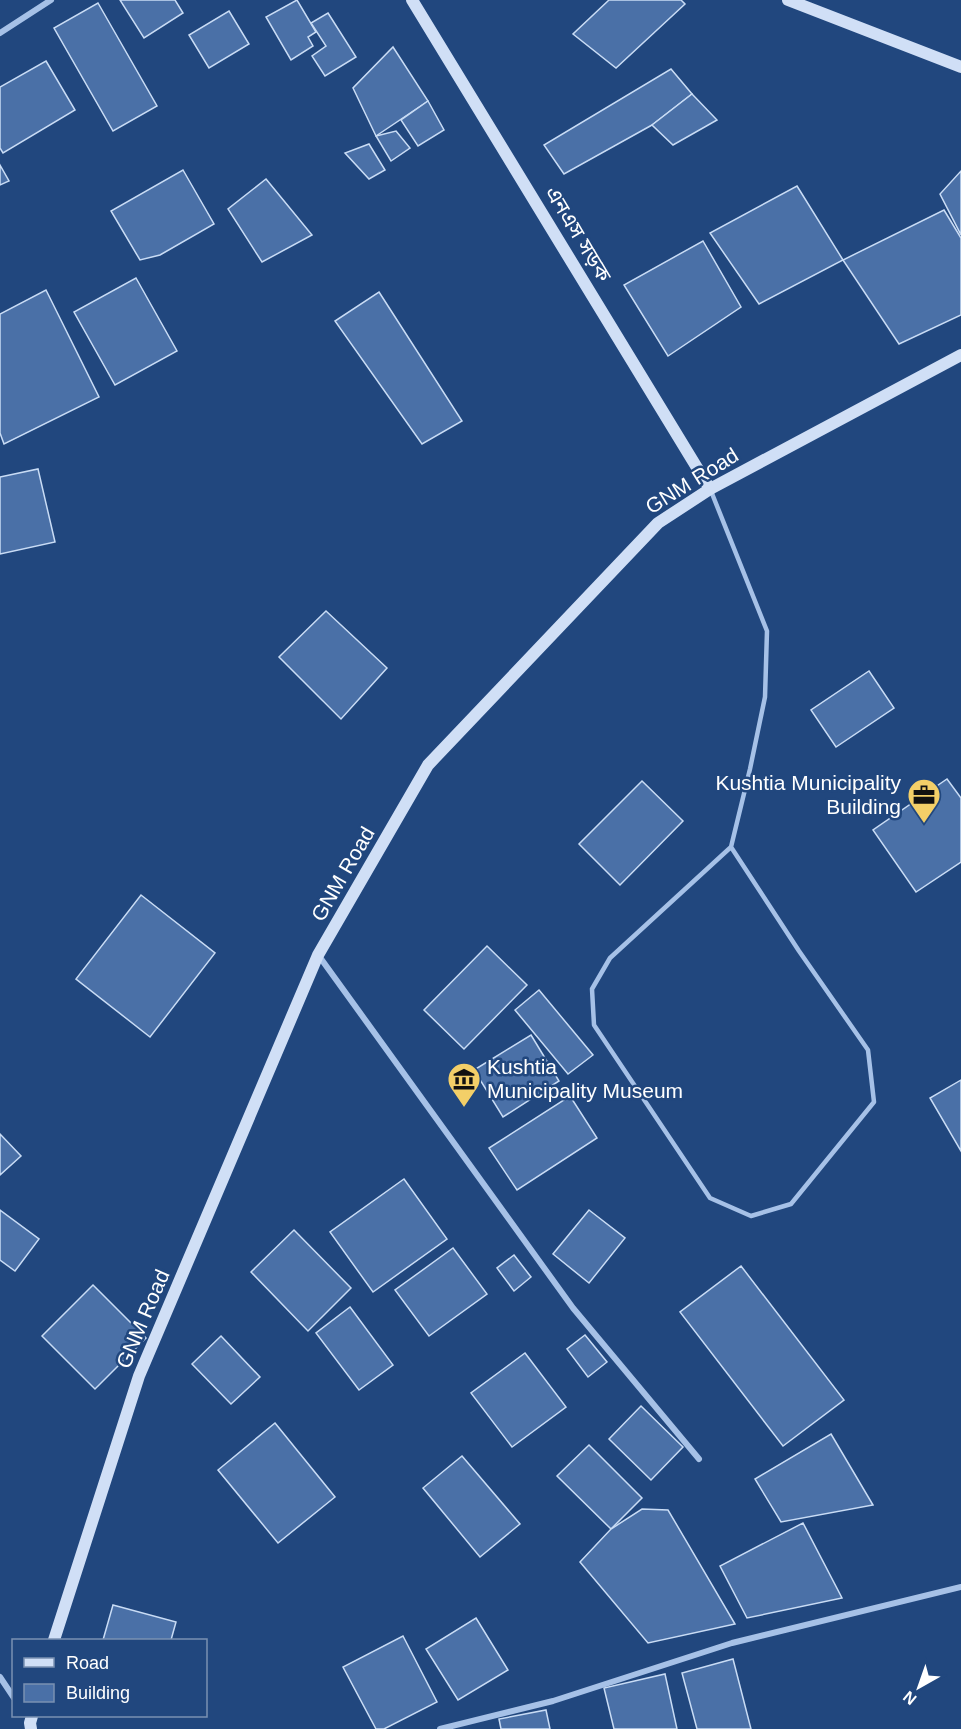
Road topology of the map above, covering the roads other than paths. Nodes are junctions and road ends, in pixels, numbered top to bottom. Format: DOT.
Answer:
graph roads {
  1 [pos="51,0"];
  2 [pos="412,0"];
  3 [pos="788,0"];
  4 [pos="0,33"];
  5 [pos="961,67"];
  6 [pos="961,355"];
  7 [pos="710,489"];
  8 [pos="731,847"];
  9 [pos="318,955"];
  10 [pos="699,1459"];
  11 [pos="961,1587"];
  12 [pos="55,1639"];
  13 [pos="0,1677"];
  14 [pos="12,1695"];
  15 [pos="440,1729"];
  1 -- 4 [label="street"];
  2 -- 7 [label="street, এনএস সড়ক"];
  3 -- 5 [label="street"];
  6 -- 7 [label="street, GNM Road"];
  7 -- 8 [label="lane"];
  7 -- 9 [label="street, GNM Road"];
  8 -- 8 [label="lane"];
  9 -- 10 [label="street"];
  9 -- 12 [label="street, GNM Road"];
  11 -- 15 [label="street"];
  13 -- 14 [label="street"];
}
